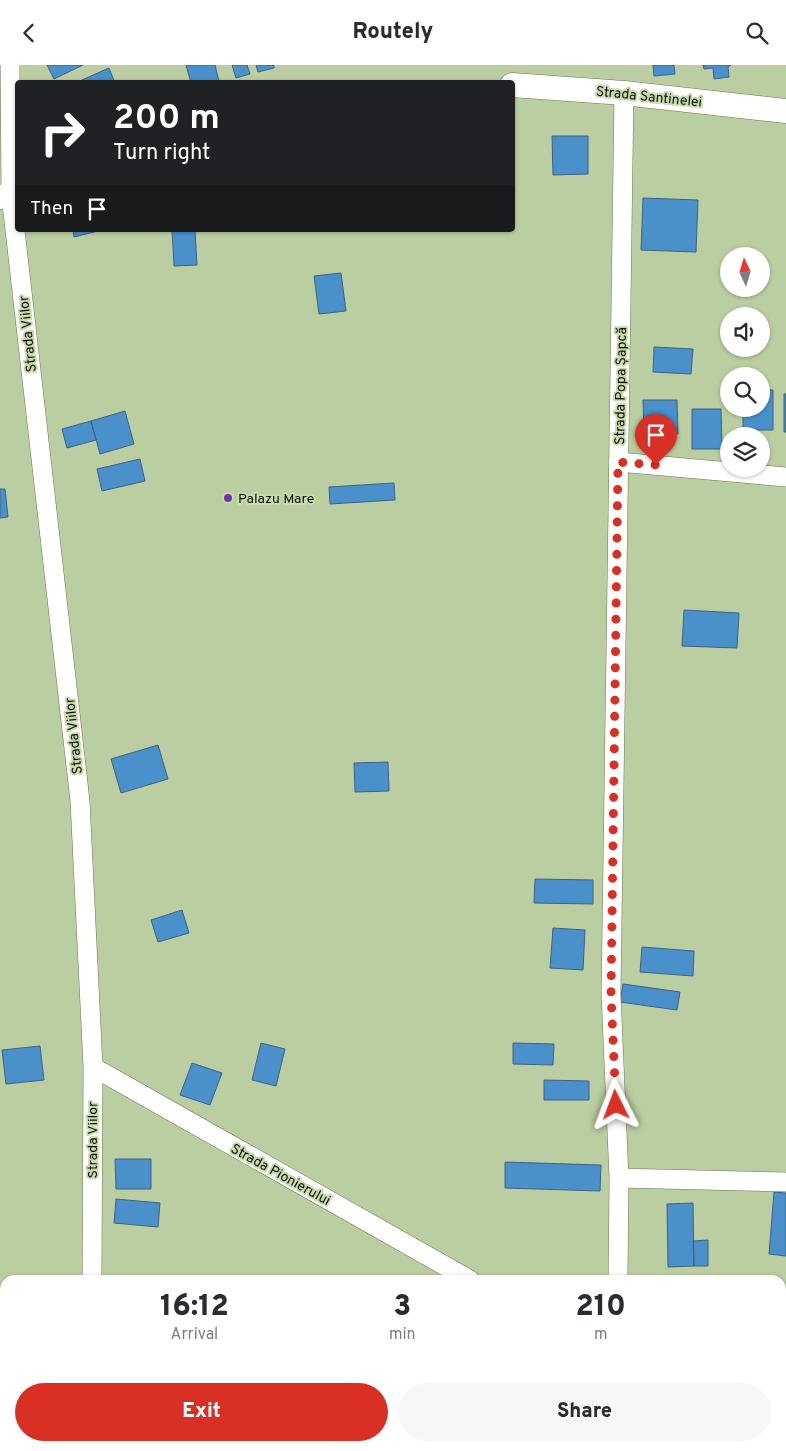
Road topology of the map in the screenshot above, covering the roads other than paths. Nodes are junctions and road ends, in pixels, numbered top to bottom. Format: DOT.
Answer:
graph roads {
  1 [pos="10,65"];
  2 [pos="515,85"];
  3 [pos="624,93"];
  4 [pos="786,111"];
  5 [pos="10,195"];
  6 [pos="618,462"];
  7 [pos="786,477"];
  8 [pos="93,1067"];
  9 [pos="619,1178"];
  10 [pos="786,1182"];
  11 [pos="92,1275"];
  12 [pos="461,1275"];
  13 [pos="618,1275"];
  1 -- 5 [label="street, Strada Viilor"];
  2 -- 3 [label="street, Strada Santinelei"];
  3 -- 4 [label="street, Strada Santinelei"];
  3 -- 6 [label="street, Strada Popa Șapcă"];
  5 -- 8 [label="street, Strada Viilor"];
  6 -- 7 [label="street"];
  6 -- 9 [label="street, Strada Popa Șapcă"];
  8 -- 11 [label="street, Strada Viilor"];
  8 -- 12 [label="street, Strada Pionierului"];
  9 -- 10 [label="street"];
  9 -- 13 [label="street, Strada Popa Șapcă"];
}
